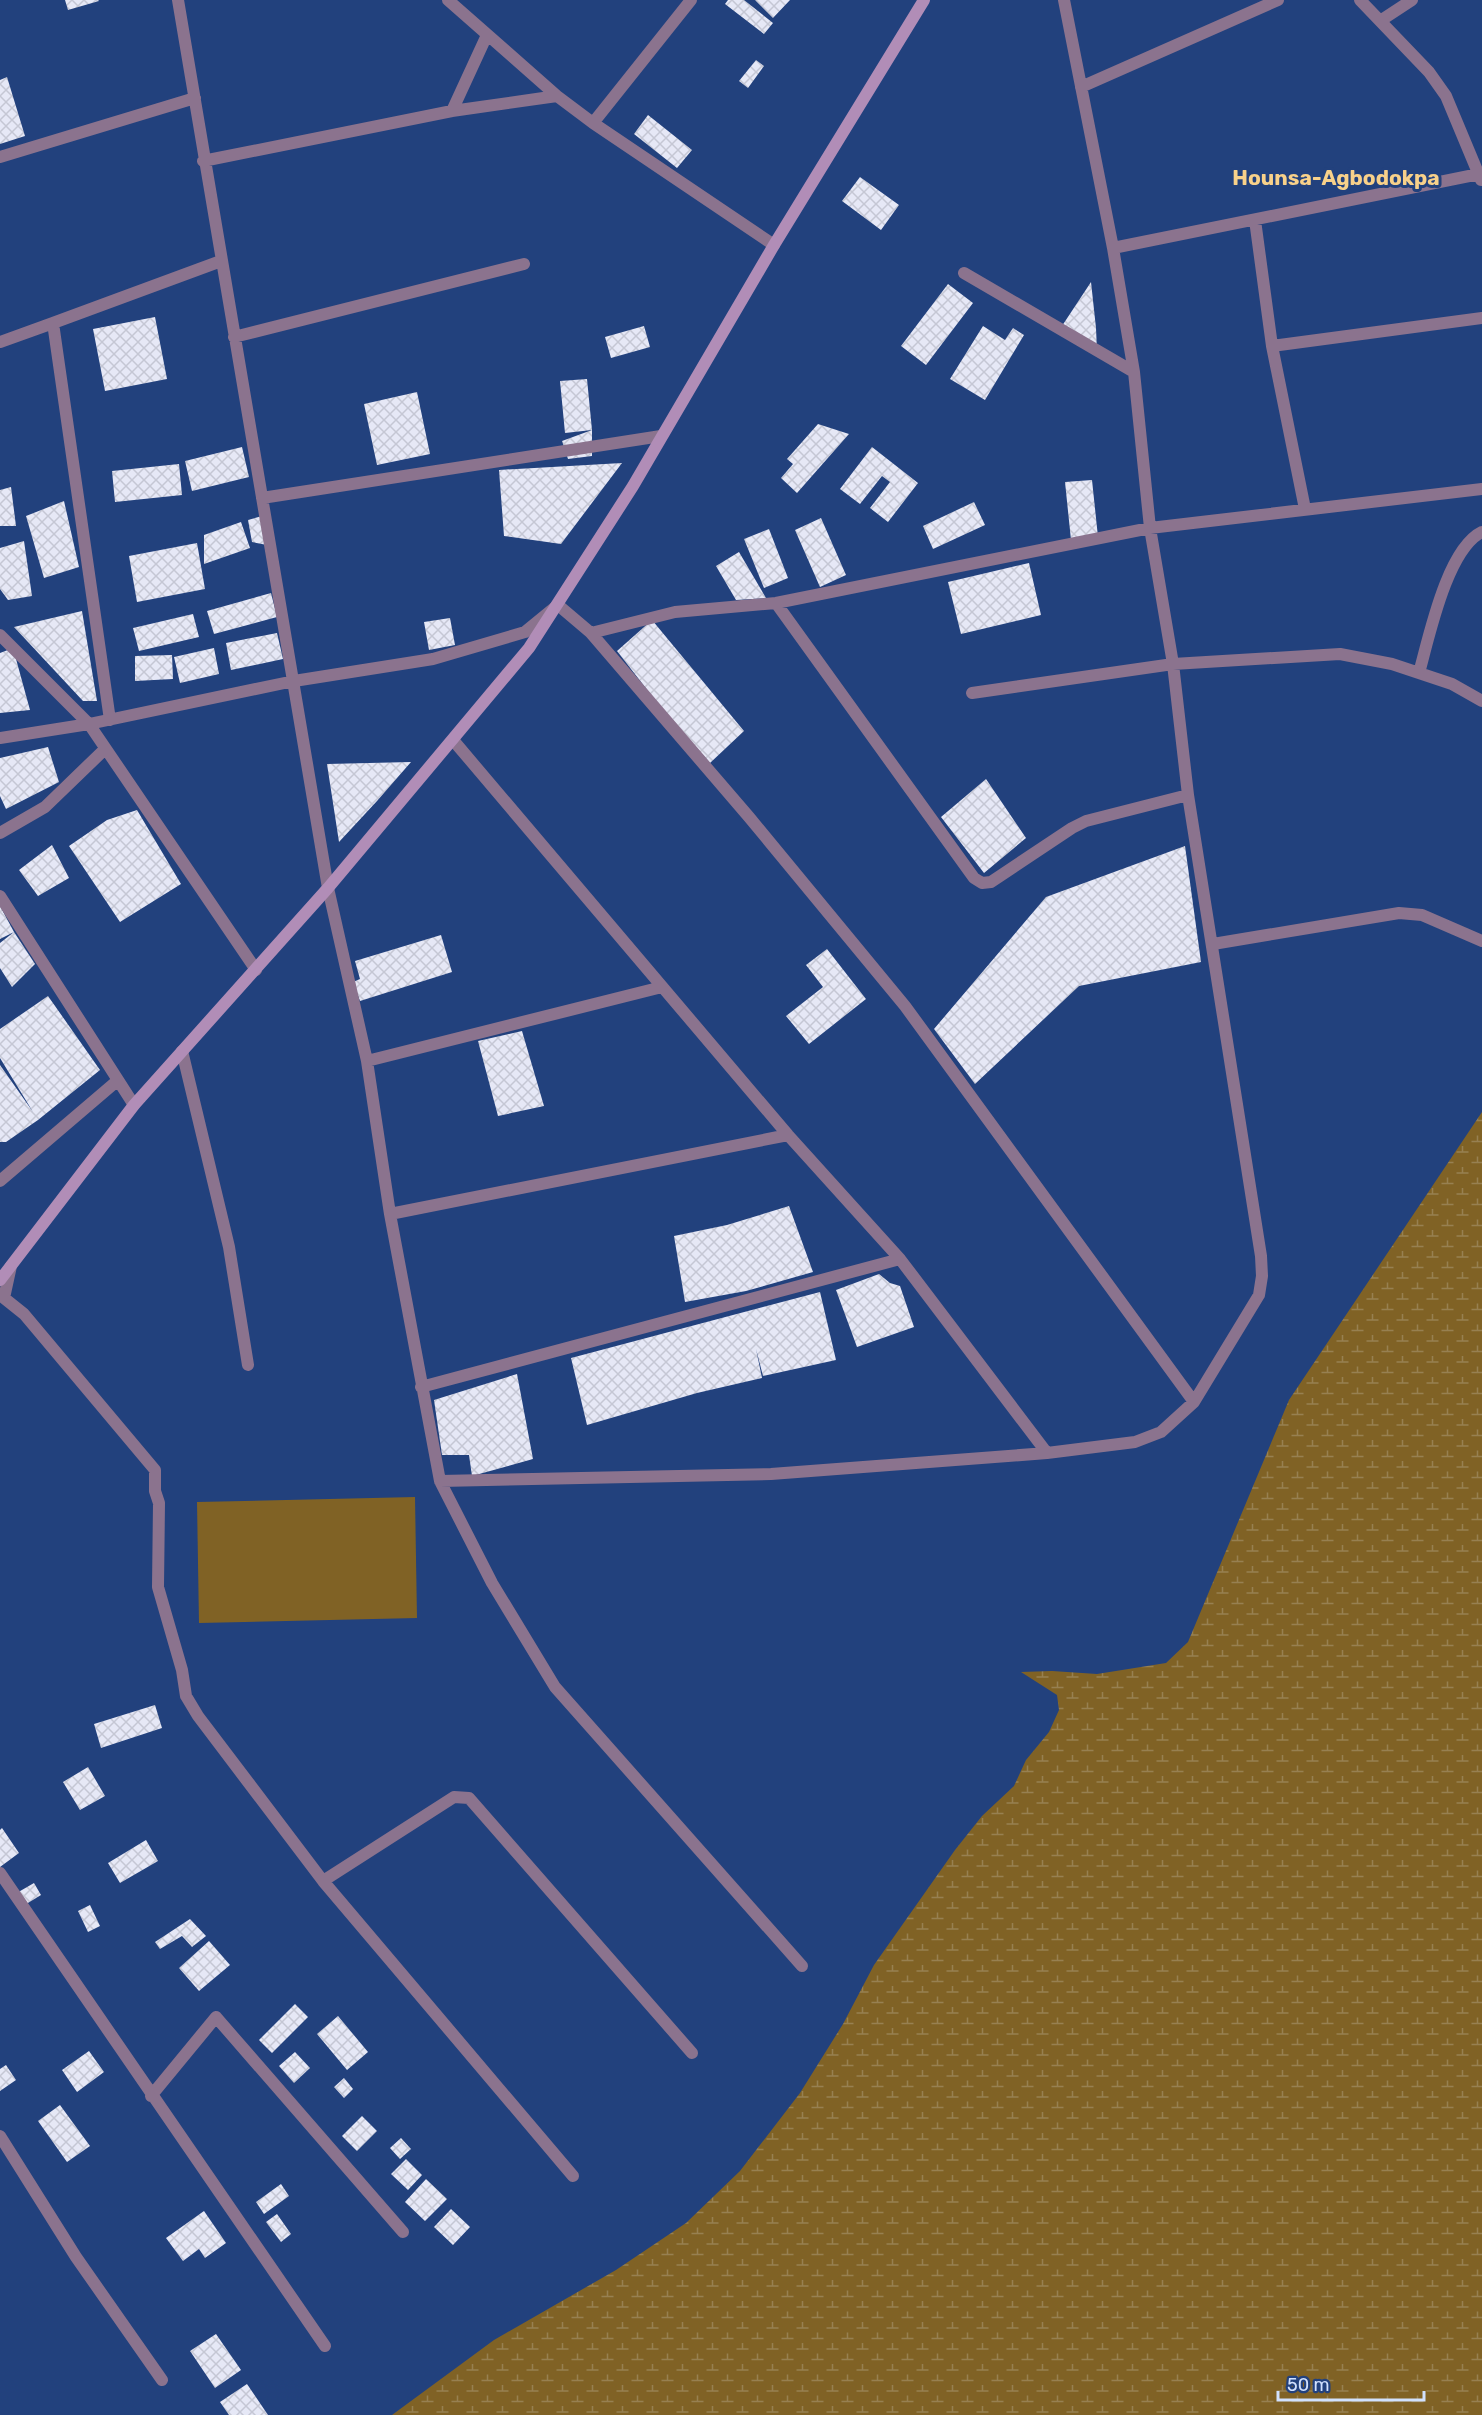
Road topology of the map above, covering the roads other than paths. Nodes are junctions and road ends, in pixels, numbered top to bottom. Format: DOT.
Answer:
graph roads {
  1 [pos="178,0"];
  2 [pos="448,0"];
  3 [pos="691,0"];
  4 [pos="924,0"];
  5 [pos="1064,0"];
  6 [pos="1278,0"];
  7 [pos="1360,0"];
  8 [pos="1412,0"];
  9 [pos="1380,21"];
  10 [pos="487,34"];
  11 [pos="1081,87"];
  12 [pos="557,96"];
  13 [pos="195,98"];
  14 [pos="452,111"];
  15 [pos="593,123"];
  16 [pos="0,157"];
  17 [pos="203,161"];
  18 [pos="1480,178"];
  19 [pos="1255,220"];
  20 [pos="774,245"];
  21 [pos="1113,248"];
  22 [pos="221,261"];
  23 [pos="524,264"];
  24 [pos="963,273"];
  25 [pos="1482,318"];
  26 [pos="53,323"];
  27 [pos="234,338"];
  28 [pos="0,342"];
  29 [pos="1272,346"];
  30 [pos="1134,372"];
  31 [pos="661,436"];
  32 [pos="1482,489"];
  33 [pos="262,498"];
  34 [pos="1305,509"];
  35 [pos="1150,528"];
  36 [pos="1482,532"];
  37 [pos="776,603"];
  38 [pos="558,605"];
  39 [pos="591,633"];
  40 [pos="0,635"];
  41 [pos="1173,664"];
  42 [pos="1419,673"];
  43 [pos="294,681"];
  44 [pos="972,693"];
  45 [pos="1482,701"];
  46 [pos="110,720"];
  47 [pos="89,724"];
  48 [pos="0,738"];
  49 [pos="453,740"];
  50 [pos="105,749"];
  51 [pos="1188,795"];
  52 [pos="0,833"];
  53 [pos="328,888"];
  54 [pos="0,896"];
  55 [pos="1482,941"];
  56 [pos="1213,944"];
  57 [pos="256,970"];
  58 [pos="662,987"];
  59 [pos="182,1051"];
  60 [pos="367,1061"];
  61 [pos="117,1081"];
  62 [pos="134,1105"];
  63 [pos="788,1135"];
  64 [pos="0,1181"];
  65 [pos="390,1214"];
  66 [pos="900,1259"];
  67 [pos="10,1266"];
  68 [pos="0,1280"];
  69 [pos="248,1365"];
  70 [pos="421,1387"];
  71 [pos="1194,1402"];
  72 [pos="1047,1453"];
  73 [pos="440,1481"];
  74 [pos="0,1874"];
  75 [pos="322,1881"];
  76 [pos="802,1966"];
  77 [pos="692,2054"];
  78 [pos="151,2096"];
  79 [pos="0,2136"];
  80 [pos="573,2176"];
  81 [pos="403,2232"];
  82 [pos="325,2346"];
  83 [pos="162,2380"];
  1 -- 13 [label="street"];
  2 -- 10 [label="street"];
  3 -- 15 [label="street"];
  4 -- 20 [label="main road"];
  5 -- 11 [label="street"];
  6 -- 11 [label="street"];
  7 -- 9 [label="street"];
  8 -- 9 [label="street"];
  9 -- 18 [label="street"];
  10 -- 12 [label="street"];
  10 -- 14 [label="street"];
  11 -- 21 [label="street"];
  12 -- 14 [label="street"];
  12 -- 15 [label="street"];
  13 -- 16 [label="street"];
  13 -- 17 [label="street"];
  14 -- 17 [label="street"];
  15 -- 20 [label="street"];
  17 -- 22 [label="street"];
  18 -- 19 [label="street"];
  19 -- 21 [label="street"];
  19 -- 29 [label="street"];
  20 -- 31 [label="main road"];
  21 -- 30 [label="street"];
  22 -- 26 [label="street"];
  22 -- 27 [label="street"];
  23 -- 27 [label="street"];
  24 -- 30 [label="street"];
  25 -- 29 [label="street"];
  26 -- 28 [label="street"];
  26 -- 46 [label="street"];
  27 -- 33 [label="street"];
  29 -- 34 [label="street"];
  30 -- 35 [label="street"];
  31 -- 33 [label="street"];
  31 -- 38 [label="main road"];
  32 -- 34 [label="street"];
  33 -- 43 [label="street"];
  34 -- 35 [label="street"];
  35 -- 37 [label="street"];
  35 -- 41 [label="street"];
  36 -- 42 [label="street"];
  37 -- 39 [label="street"];
  37 -- 51 [label="street"];
  38 -- 39 [label="street"];
  38 -- 43 [label="street"];
  38 -- 49 [label="main road"];
  39 -- 71 [label="street"];
  40 -- 47 [label="street"];
  41 -- 42 [label="street"];
  41 -- 44 [label="street"];
  41 -- 51 [label="street"];
  42 -- 45 [label="street"];
  43 -- 46 [label="street"];
  43 -- 53 [label="street"];
  46 -- 47 [label="street"];
  47 -- 48 [label="street"];
  47 -- 50 [label="street"];
  49 -- 53 [label="main road"];
  49 -- 58 [label="street"];
  50 -- 52 [label="street"];
  50 -- 57 [label="street"];
  51 -- 56 [label="street"];
  53 -- 57 [label="main road"];
  53 -- 60 [label="street"];
  54 -- 61 [label="street"];
  55 -- 56 [label="street"];
  56 -- 71 [label="street"];
  57 -- 59 [label="main road"];
  58 -- 60 [label="street"];
  58 -- 63 [label="street"];
  59 -- 62 [label="main road"];
  59 -- 69 [label="street"];
  60 -- 65 [label="street"];
  61 -- 62 [label="street"];
  61 -- 64 [label="street"];
  62 -- 67 [label="main road"];
  63 -- 65 [label="street"];
  63 -- 66 [label="street"];
  65 -- 70 [label="street"];
  66 -- 70 [label="street"];
  66 -- 72 [label="street"];
  67 -- 68 [label="main road"];
  67 -- 75 [label="street"];
  70 -- 73 [label="street"];
  71 -- 72 [label="street"];
  72 -- 73 [label="street"];
  73 -- 76 [label="street"];
  74 -- 78 [label="street"];
  75 -- 77 [label="street"];
  75 -- 80 [label="street"];
  78 -- 81 [label="street"];
  78 -- 82 [label="street"];
  79 -- 83 [label="street"];
}
